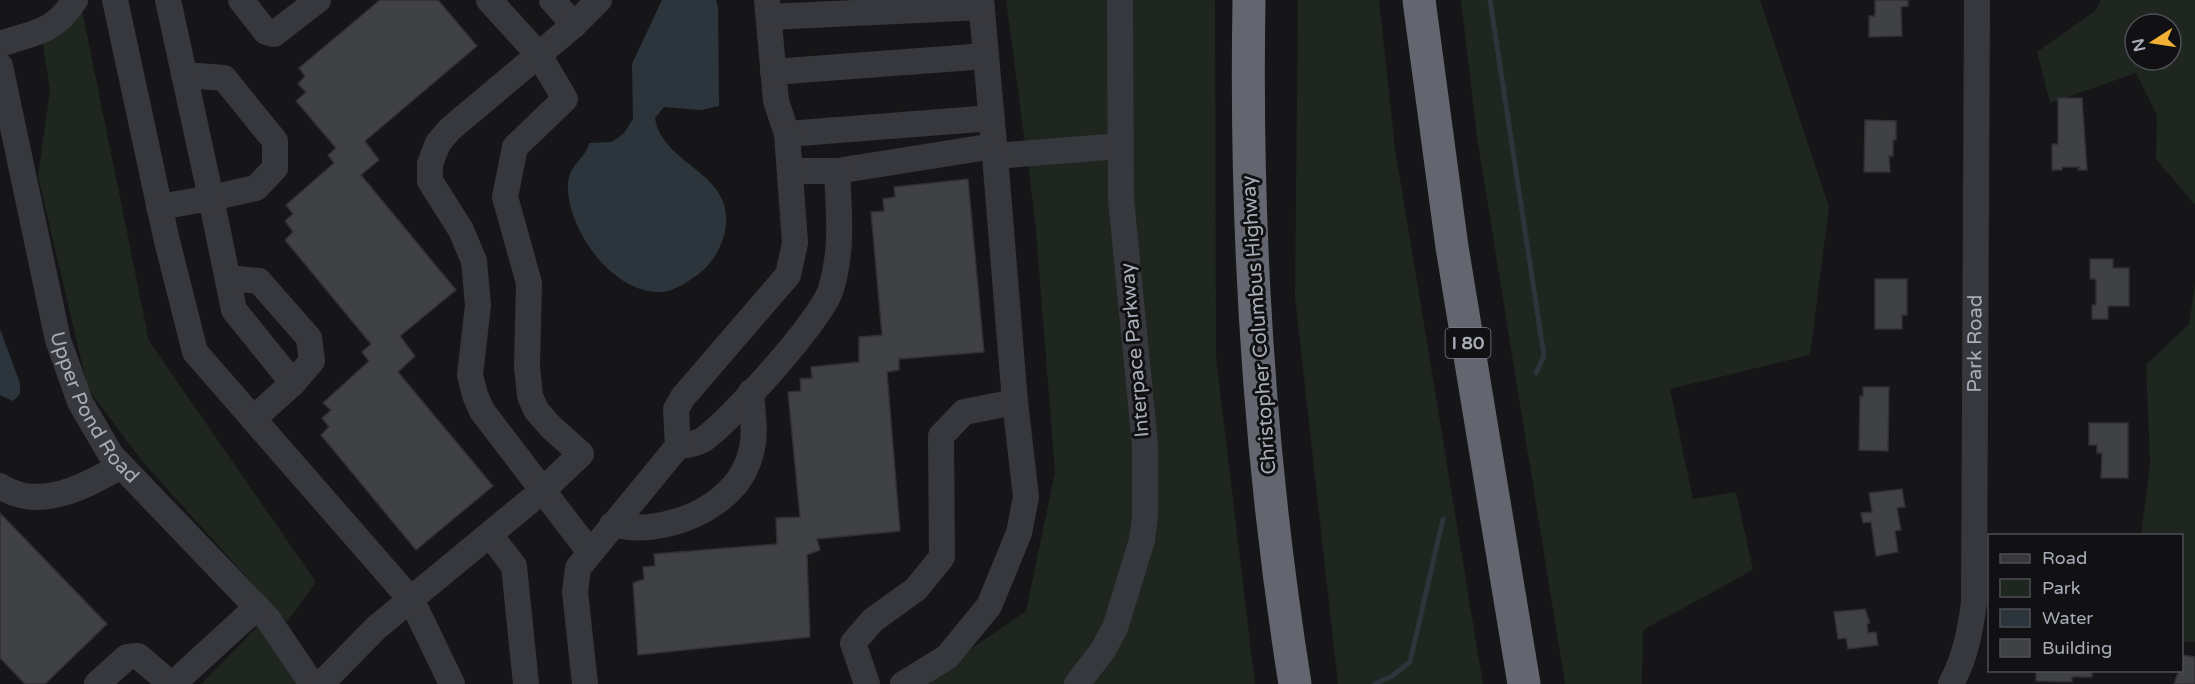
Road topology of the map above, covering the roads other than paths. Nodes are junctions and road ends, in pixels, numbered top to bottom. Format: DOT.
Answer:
graph roads {
  1 [pos="75,0"];
  2 [pos="115,0"];
  3 [pos="168,0"];
  4 [pos="241,0"];
  5 [pos="318,0"];
  6 [pos="489,0"];
  7 [pos="552,0"];
  8 [pos="599,0"];
  9 [pos="1120,0"];
  10 [pos="1249,0"];
  11 [pos="1419,0"];
  12 [pos="1977,0"];
  13 [pos="981,3"];
  14 [pos="768,8"];
  15 [pos="574,25"];
  16 [pos="0,44"];
  17 [pos="539,55"];
  18 [pos="986,56"];
  19 [pos="0,66"];
  20 [pos="773,72"];
  21 [pos="184,75"];
  22 [pos="992,118"];
  23 [pos="787,134"];
  24 [pos="1120,146"];
  25 [pos="995,151"];
  26 [pos="790,171"];
  27 [pos="837,171"];
  28 [pos="211,198"];
  29 [pos="159,207"];
  30 [pos="228,278"];
  31 [pos="293,382"];
  32 [pos="751,392"];
  33 [pos="1015,402"];
  34 [pos="253,419"];
  35 [pos="678,447"];
  36 [pos="121,466"];
  37 [pos="0,486"];
  38 [pos="542,491"];
  39 [pos="612,525"];
  40 [pos="490,535"];
  41 [pos="589,551"];
  42 [pos="412,601"];
  43 [pos="257,607"];
  44 [pos="97,684"];
  45 [pos="172,684"];
  46 [pos="312,684"];
  47 [pos="321,684"];
  48 [pos="453,684"];
  49 [pos="526,684"];
  50 [pos="585,684"];
  51 [pos="867,684"];
  52 [pos="903,684"];
  53 [pos="1077,684"];
  54 [pos="1295,684"];
  55 [pos="1524,684"];
  56 [pos="1951,684"];
  1 -- 16 [label="street"];
  2 -- 29 [label="street"];
  3 -- 21 [label="street"];
  4 -- 5 [label="street"];
  6 -- 17 [label="street"];
  7 -- 15 [label="street"];
  8 -- 15 [label="street"];
  9 -- 24 [label="street, Interpace Parkway"];
  10 -- 54 [label="highway, Christopher Columbus Highway"];
  11 -- 55 [label="highway, I 80"];
  12 -- 56 [label="street, Park Road"];
  13 -- 14 [label="street"];
  13 -- 18 [label="street"];
  14 -- 20 [label="street"];
  15 -- 17 [label="street"];
  17 -- 38 [label="street"];
  17 -- 38 [label="street"];
  18 -- 20 [label="street"];
  18 -- 22 [label="street"];
  19 -- 36 [label="street, Upper Pond Road"];
  20 -- 23 [label="street"];
  21 -- 28 [label="street"];
  21 -- 28 [label="street"];
  22 -- 23 [label="street"];
  22 -- 25 [label="street"];
  23 -- 26 [label="street"];
  24 -- 25 [label="street"];
  24 -- 53 [label="street, Interpace Parkway"];
  25 -- 27 [label="street"];
  25 -- 33 [label="street"];
  26 -- 27 [label="street"];
  26 -- 35 [label="street"];
  27 -- 32 [label="street"];
  28 -- 29 [label="street"];
  28 -- 30 [label="street"];
  29 -- 34 [label="street"];
  30 -- 31 [label="street"];
  30 -- 31 [label="street"];
  31 -- 34 [label="street"];
  32 -- 35 [label="street"];
  32 -- 39 [label="street"];
  33 -- 51 [label="street"];
  33 -- 52 [label="street"];
  34 -- 42 [label="street"];
  35 -- 39 [label="street"];
  36 -- 37 [label="street"];
  36 -- 43 [label="street, Upper Pond Road"];
  38 -- 40 [label="street"];
  38 -- 41 [label="street"];
  39 -- 41 [label="street"];
  40 -- 42 [label="street"];
  40 -- 49 [label="street"];
  41 -- 50 [label="street"];
  42 -- 47 [label="street"];
  42 -- 48 [label="street"];
  43 -- 45 [label="street"];
  43 -- 46 [label="street, Upper Pond Road"];
  44 -- 45 [label="street"];
}
